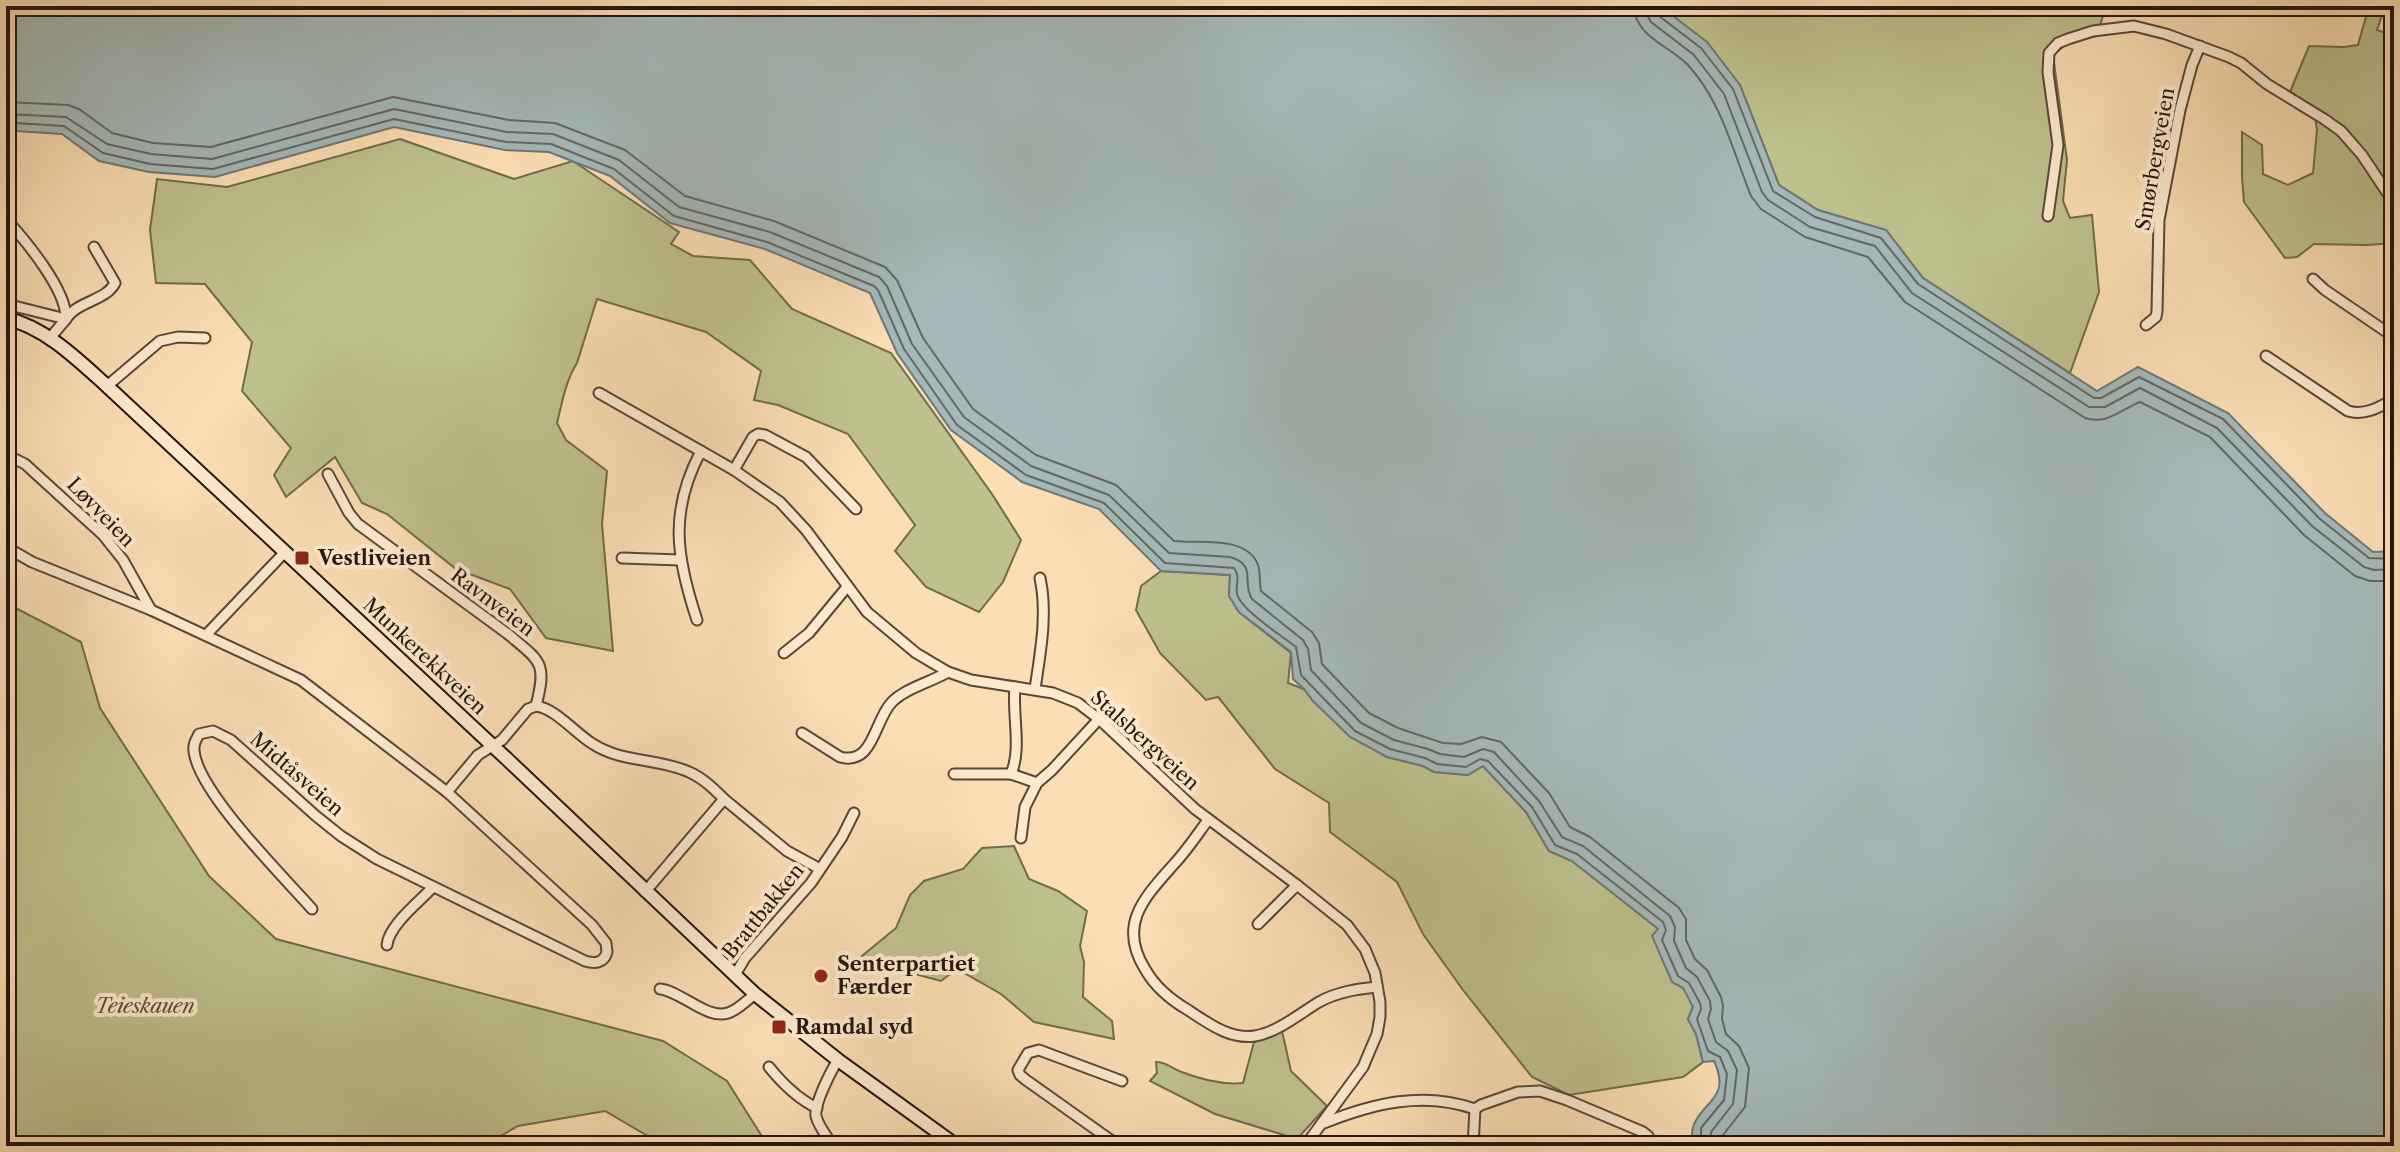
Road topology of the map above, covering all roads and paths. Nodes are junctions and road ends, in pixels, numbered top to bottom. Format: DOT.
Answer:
graph roads {
  1 [pos="2200,46"];
  2 [pos="2394,203"];
  3 [pos="2048,216"];
  4 [pos="6,219"];
  5 [pos="94,247"];
  6 [pos="2313,279"];
  7 [pos="6,304"];
  8 [pos="6,318"];
  9 [pos="66,319"];
  10 [pos="2146,325"];
  11 [pos="2394,337"];
  12 [pos="50,338"];
  13 [pos="205,338"];
  14 [pos="2266,356"];
  15 [pos="107,386"];
  16 [pos="599,393"];
  17 [pos="2394,399"];
  18 [pos="701,451"];
  19 [pos="6,461"];
  20 [pos="734,470"];
  21 [pos="328,474"];
  22 [pos="856,509"];
  23 [pos="6,547"];
  24 [pos="284,553"];
  25 [pos="622,558"];
  26 [pos="680,560"];
  27 [pos="1040,578"];
  28 [pos="847,587"];
  29 [pos="151,610"];
  30 [pos="697,620"];
  31 [pos="206,635"];
  32 [pos="784,653"];
  33 [pos="948,672"];
  34 [pos="1015,687"];
  35 [pos="1035,689"];
  36 [pos="536,706"];
  37 [pos="1099,719"];
  38 [pos="802,733"];
  39 [pos="493,746"];
  40 [pos="954,774"];
  41 [pos="1011,774"];
  42 [pos="1037,783"];
  43 [pos="447,792"];
  44 [pos="724,799"];
  45 [pos="854,813"];
  46 [pos="1208,820"];
  47 [pos="1021,838"];
  48 [pos="820,869"];
  49 [pos="1297,885"];
  50 [pos="433,887"];
  51 [pos="645,892"];
  52 [pos="312,909"];
  53 [pos="1258,924"];
  54 [pos="387,945"];
  55 [pos="735,975"];
  56 [pos="1377,987"];
  57 [pos="660,989"];
  58 [pos="755,994"];
  59 [pos="838,1060"];
  60 [pos="769,1067"];
  61 [pos="1122,1081"];
  62 [pos="817,1108"];
  63 [pos="1475,1109"];
  64 [pos="1322,1124"];
  65 [pos="1651,1144"];
  66 [pos="833,1146"];
  67 [pos="957,1146"];
  68 [pos="1119,1146"];
  69 [pos="1305,1146"];
  70 [pos="1473,1146"];
  1 -- 2 [label="street"];
  1 -- 3 [label="street"];
  1 -- 10 [label="street, Smørbergveien"];
  4 -- 9 [label="street"];
  5 -- 9 [label="street"];
  6 -- 11 [label="street"];
  7 -- 9 [label="street"];
  8 -- 12 [label="main road, Munkerekkveien"];
  9 -- 12 [label="street"];
  12 -- 15 [label="main road, Munkerekkveien"];
  13 -- 15 [label="street"];
  14 -- 17 [label="street"];
  15 -- 24 [label="main road, Munkerekkveien"];
  16 -- 18 [label="street, Stalsbergveien"];
  18 -- 20 [label="street, Stalsbergveien"];
  18 -- 26 [label="street"];
  19 -- 29 [label="street, Løvveien"];
  20 -- 22 [label="street"];
  20 -- 28 [label="street, Stalsbergveien"];
  21 -- 36 [label="street, Ravnveien"];
  23 -- 29 [label="street"];
  24 -- 31 [label="street"];
  24 -- 39 [label="main road, Munkerekkveien"];
  25 -- 26 [label="street"];
  26 -- 30 [label="street"];
  27 -- 35 [label="street"];
  28 -- 32 [label="street"];
  28 -- 33 [label="street, Stalsbergveien"];
  29 -- 31 [label="street"];
  31 -- 43 [label="street"];
  33 -- 34 [label="street, Stalsbergveien"];
  33 -- 38 [label="street"];
  34 -- 35 [label="street, Stalsbergveien"];
  34 -- 41 [label="street"];
  35 -- 37 [label="street, Stalsbergveien"];
  36 -- 39 [label="street"];
  36 -- 44 [label="street"];
  37 -- 42 [label="street"];
  37 -- 46 [label="street, Stalsbergveien"];
  39 -- 43 [label="street"];
  39 -- 51 [label="main road, Munkerekkveien"];
  40 -- 41 [label="street"];
  41 -- 42 [label="street"];
  42 -- 47 [label="street"];
  43 -- 50 [label="street, Midtåsveien"];
  44 -- 48 [label="street"];
  44 -- 51 [label="street"];
  45 -- 48 [label="street, Brattbakken"];
  46 -- 49 [label="street, Stalsbergveien"];
  46 -- 56 [label="street"];
  48 -- 55 [label="street, Brattbakken"];
  49 -- 53 [label="street"];
  49 -- 56 [label="street, Stalsbergveien"];
  50 -- 52 [label="street, Midtåsveien"];
  50 -- 54 [label="street"];
  51 -- 55 [label="main road, Munkerekkveien"];
  55 -- 58 [label="main road, Munkerekkveien"];
  56 -- 64 [label="street, Stalsbergveien"];
  57 -- 58 [label="street"];
  58 -- 59 [label="main road, Munkerekkveien"];
  59 -- 62 [label="street"];
  59 -- 67 [label="main road, Munkerekkveien"];
  60 -- 62 [label="street"];
  61 -- 68 [label="street"];
  62 -- 66 [label="street"];
  63 -- 64 [label="street"];
  63 -- 65 [label="street"];
  63 -- 70 [label="street"];
  64 -- 69 [label="street, Stalsbergveien"];
}
